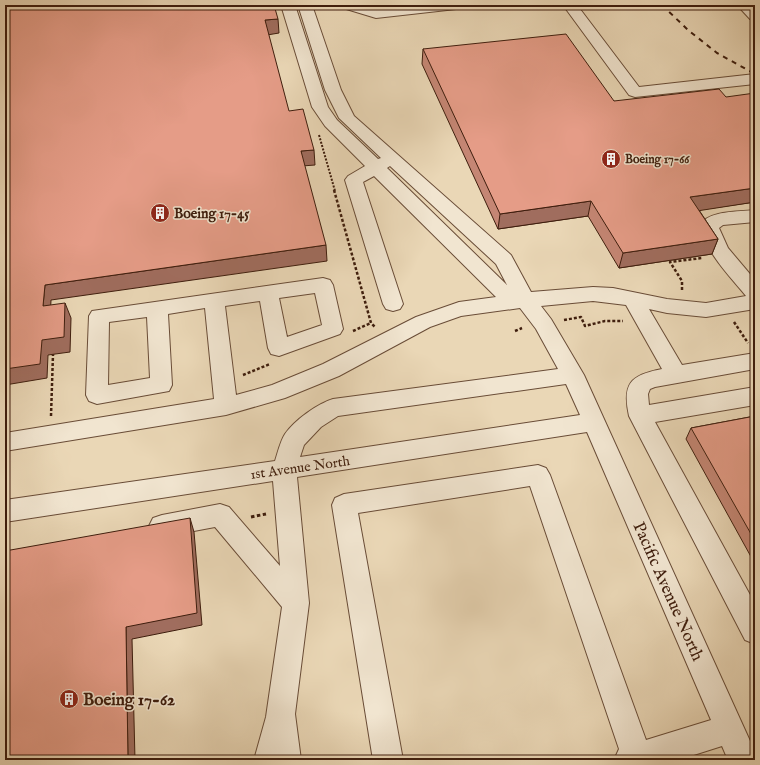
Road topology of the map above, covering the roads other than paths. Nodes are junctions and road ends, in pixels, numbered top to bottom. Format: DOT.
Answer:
graph roads {
  1 [pos="288,5"];
  2 [pos="305,5"];
  3 [pos="348,5"];
  4 [pos="456,5"];
  5 [pos="570,5"];
  6 [pos="744,5"];
  7 [pos="755,16"];
  8 [pos="755,79"];
  9 [pos="384,163"];
  10 [pos="755,216"];
  11 [pos="268,292"];
  12 [pos="755,293"];
  13 [pos="214,300"];
  14 [pos="525,300"];
  15 [pos="633,300"];
  16 [pos="755,302"];
  17 [pos="393,304"];
  18 [pos="157,308"];
  19 [pos="753,354"];
  20 [pos="676,374"];
  21 [pos="573,375"];
  22 [pos="755,396"];
  23 [pos="226,406"];
  24 [pos="640,416"];
  25 [pos="594,422"];
  26 [pos="5,442"];
  27 [pos="284,469"];
  28 [pos="5,511"];
  29 [pos="143,529"];
  30 [pos="296,603"];
  31 [pos="755,631"];
  32 [pos="280,714"];
  33 [pos="730,729"];
  34 [pos="635,759"];
  35 [pos="269,760"];
  36 [pos="286,760"];
  37 [pos="388,760"];
  38 [pos="742,760"];
  1 -- 9 [label="street"];
  2 -- 9 [label="street"];
  3 -- 4 [label="street"];
  5 -- 8 [label="street"];
  6 -- 7 [label="street"];
  9 -- 14 [label="street"];
  9 -- 14 [label="street, Pacific Avenue North"];
  9 -- 17 [label="street"];
  10 -- 12 [label="street"];
  11 -- 13 [label="street"];
  13 -- 18 [label="street"];
  13 -- 23 [label="street"];
  14 -- 15 [label="street"];
  14 -- 21 [label="street, Pacific Avenue North"];
  14 -- 23 [label="street"];
  15 -- 16 [label="street"];
  15 -- 20 [label="street"];
  18 -- 18 [label="street"];
  19 -- 20 [label="street"];
  20 -- 24 [label="street"];
  21 -- 25 [label="street, Pacific Avenue North"];
  21 -- 27 [label="street"];
  22 -- 24 [label="street"];
  23 -- 26 [label="street"];
  24 -- 31 [label="street"];
  25 -- 27 [label="street, 1st Avenue North"];
  25 -- 33 [label="street, Pacific Avenue North"];
  27 -- 28 [label="street, 1st Avenue North"];
  27 -- 30 [label="street"];
  29 -- 30 [label="street"];
  30 -- 32 [label="street"];
  32 -- 35 [label="street"];
  32 -- 36 [label="street"];
  33 -- 34 [label="street"];
  33 -- 38 [label="street, Pacific Avenue North"];
  34 -- 37 [label="street"];
}
